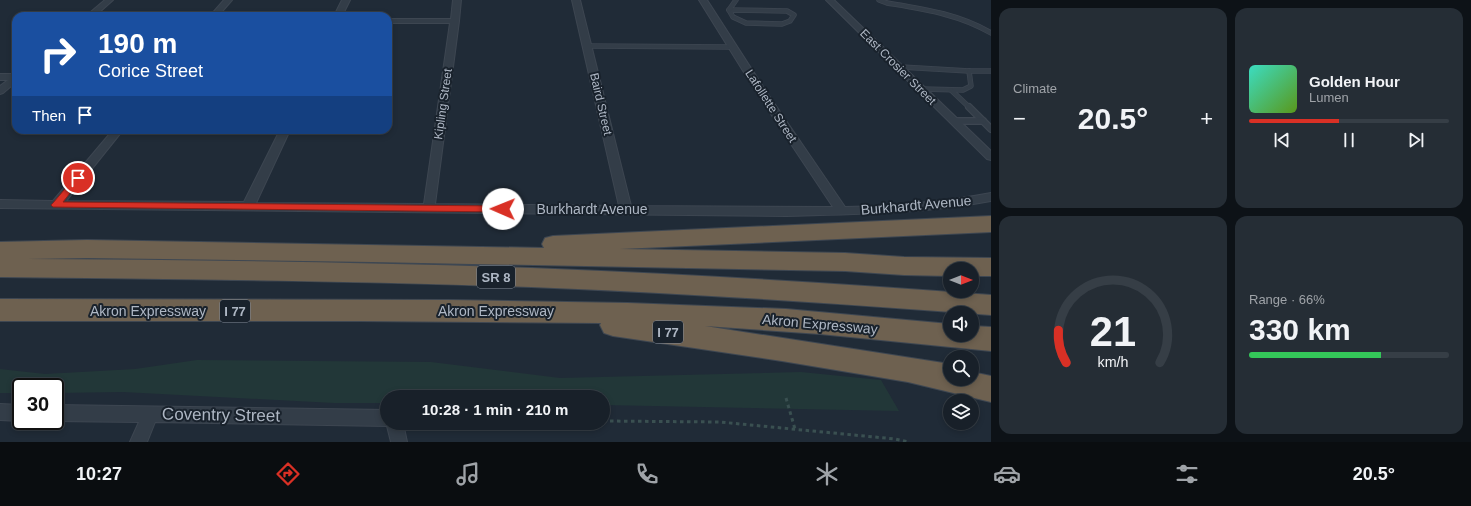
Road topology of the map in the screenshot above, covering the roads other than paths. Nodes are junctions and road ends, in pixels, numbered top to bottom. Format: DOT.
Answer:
graph roads {
  1 [pos="109,0"];
  2 [pos="228,0"];
  3 [pos="346,0"];
  4 [pos="457,0"];
  5 [pos="576,0"];
  6 [pos="703,0"];
  7 [pos="736,0"];
  8 [pos="830,0"];
  9 [pos="879,0"];
  10 [pos="729,10"];
  11 [pos="95,12"];
  12 [pos="218,12"];
  13 [pos="340,12"];
  14 [pos="392,20"];
  15 [pos="455,21"];
  16 [pos="991,33"];
  17 [pos="587,46"];
  18 [pos="732,47"];
  19 [pos="901,68"];
  20 [pos="968,71"];
  21 [pos="991,71"];
  22 [pos="0,77"];
  23 [pos="12,77"];
  24 [pos="12,80"];
  25 [pos="921,89"];
  26 [pos="951,90"];
  27 [pos="0,91"];
  28 [pos="954,121"];
  29 [pos="983,121"];
  30 [pos="991,129"];
  31 [pos="115,134"];
  32 [pos="283,134"];
  33 [pos="991,157"];
  34 [pos="991,197"];
  35 [pos="0,204"];
  36 [pos="56,205"];
  37 [pos="249,205"];
  38 [pos="429,208"];
  39 [pos="626,209"];
  40 [pos="841,210"];
  41 [pos="991,224"];
  42 [pos="0,251"];
  43 [pos="457,255"];
  44 [pos="0,268"];
  45 [pos="991,268"];
  46 [pos="991,305"];
  47 [pos="0,310"];
  48 [pos="470,311"];
  49 [pos="991,340"];
  50 [pos="864,362"];
  51 [pos="943,376"];
  52 [pos="979,383"];
  53 [pos="991,385"];
  54 [pos="991,390"];
  55 [pos="0,412"];
  56 [pos="12,413"];
  57 [pos="64,413"];
  58 [pos="151,414"];
  59 [pos="380,418"];
  60 [pos="396,430"];
  61 [pos="138,442"];
  62 [pos="399,442"];
  1 -- 11 [label="street"];
  2 -- 12 [label="street"];
  3 -- 13 [label="street"];
  4 -- 15 [label="street, Kipling Street"];
  5 -- 17 [label="street, Baird Street"];
  6 -- 18 [label="street, Lafollette Street"];
  7 -- 10 [label="lane"];
  8 -- 19 [label="street, East Crosier Street"];
  9 -- 16 [label="lane"];
  10 -- 10 [label="lane"];
  14 -- 15 [label="street"];
  15 -- 38 [label="street, Kipling Street"];
  17 -- 18 [label="lane"];
  17 -- 39 [label="street, Baird Street"];
  18 -- 40 [label="street, Lafollette Street"];
  19 -- 20 [label="lane"];
  19 -- 25 [label="street, East Crosier Street"];
  20 -- 21 [label="lane"];
  20 -- 26 [label="lane"];
  22 -- 23 [label="street"];
  24 -- 27 [label="street"];
  25 -- 26 [label="lane"];
  25 -- 28 [label="street, East Crosier Street"];
  26 -- 29 [label="lane"];
  28 -- 29 [label="lane"];
  28 -- 33 [label="street, East Crosier Street"];
  29 -- 30 [label="lane"];
  31 -- 36 [label="street"];
  32 -- 37 [label="street"];
  34 -- 40 [label="street, Burkhardt Avenue"];
  35 -- 36 [label="street, Burkhardt Avenue"];
  36 -- 37 [label="street, Burkhardt Avenue"];
  37 -- 38 [label="street, Burkhardt Avenue"];
  38 -- 39 [label="street, Burkhardt Avenue"];
  39 -- 40 [label="street, Burkhardt Avenue"];
  41 -- 43 [label="highway"];
  42 -- 43 [label="highway"];
  43 -- 45 [label="highway"];
  44 -- 46 [label="highway, SR 8"];
  47 -- 48 [label="highway, Akron Expressway / I 77"];
  48 -- 49 [label="highway, Akron Expressway"];
  48 -- 50 [label="highway, I 77"];
  50 -- 51 [label="highway, I 77"];
  50 -- 54 [label="highway"];
  52 -- 53 [label="highway"];
  55 -- 56 [label="street"];
  57 -- 58 [label="street, Coventry Street"];
  58 -- 59 [label="street, Coventry Street"];
  58 -- 61 [label="street"];
  60 -- 62 [label="street"];
}
